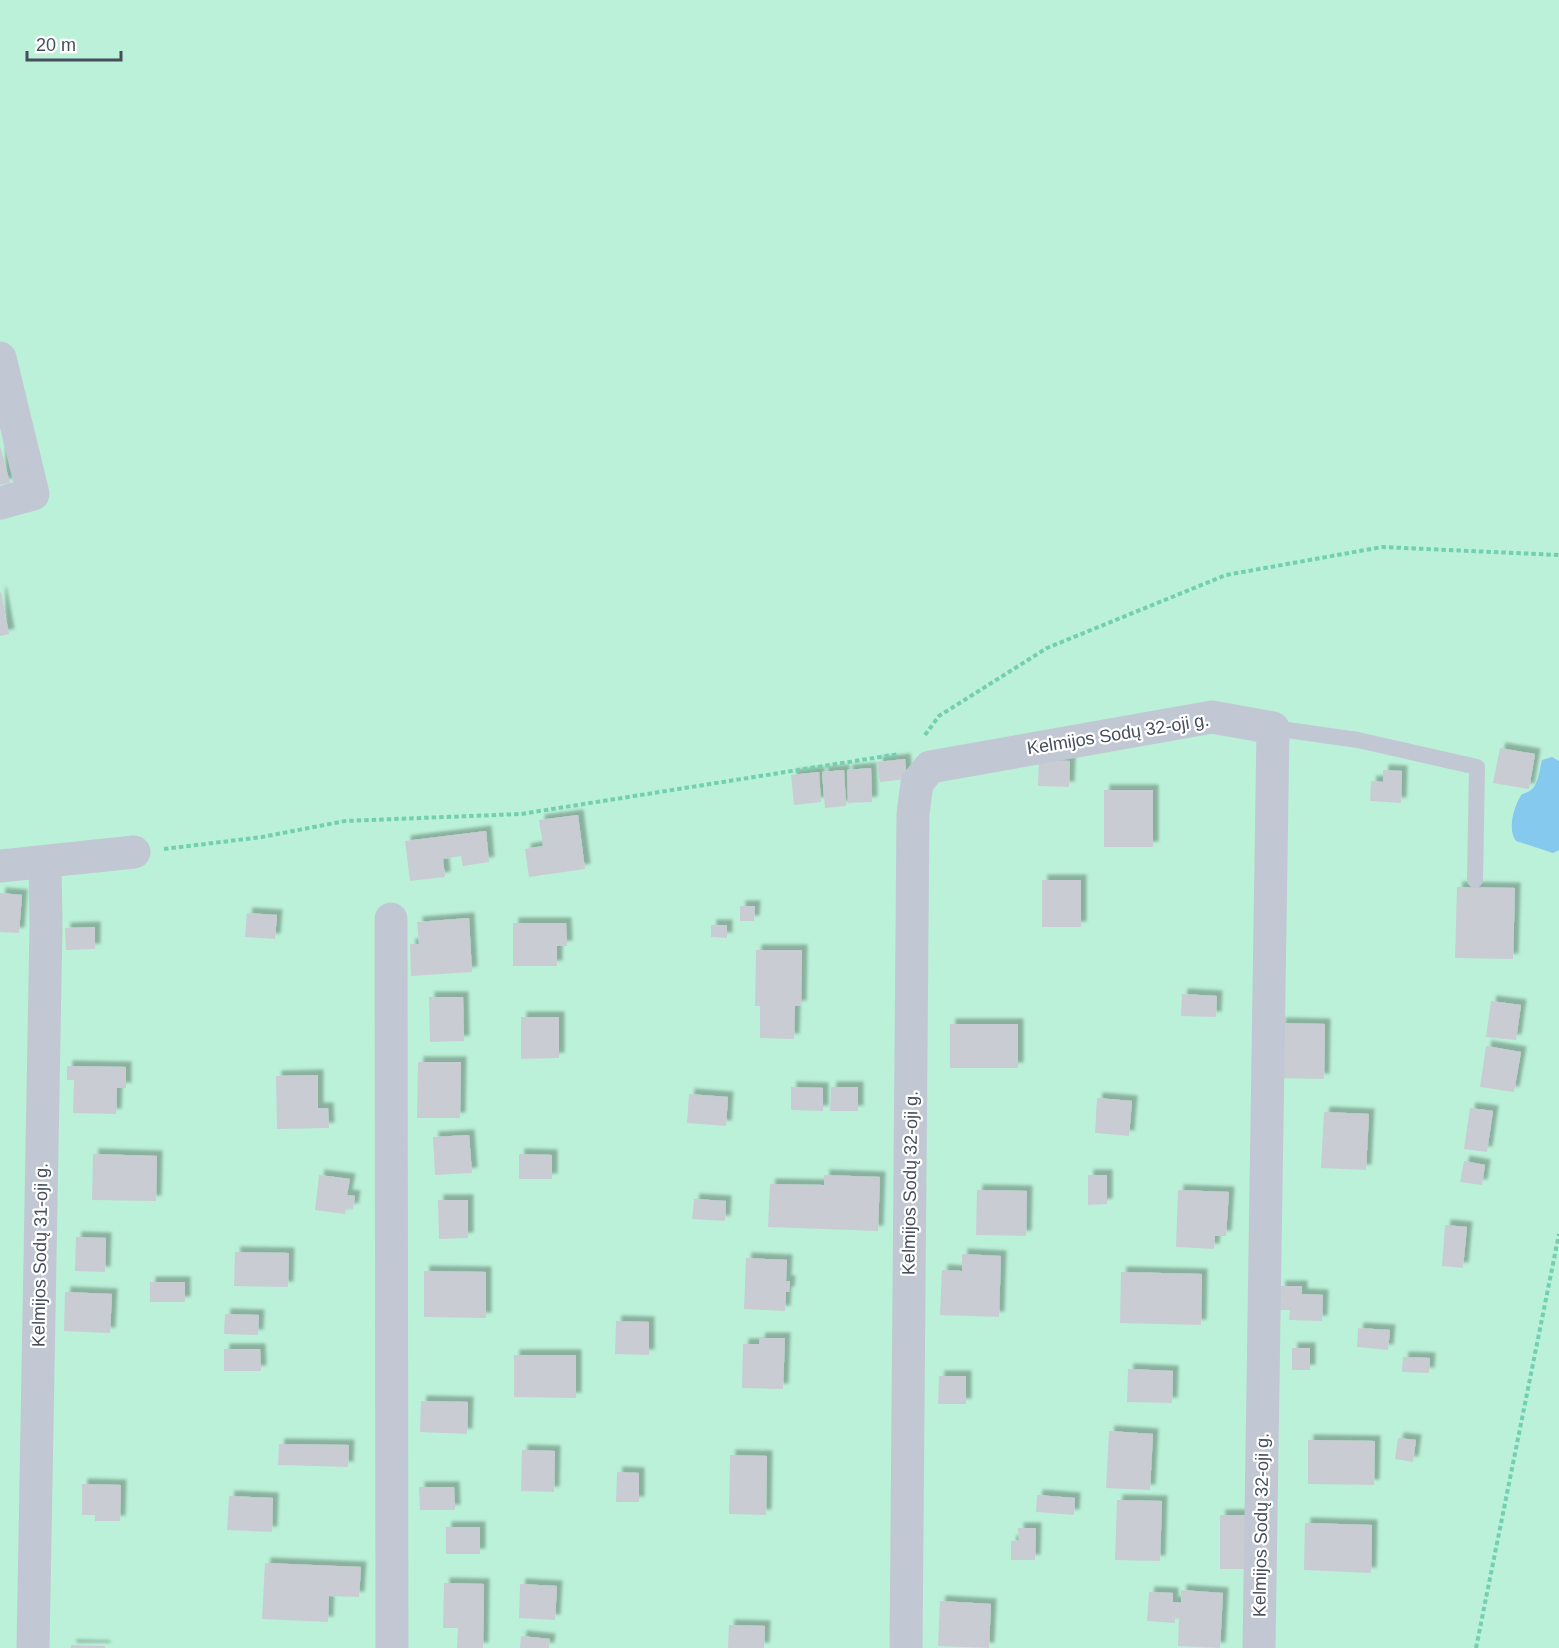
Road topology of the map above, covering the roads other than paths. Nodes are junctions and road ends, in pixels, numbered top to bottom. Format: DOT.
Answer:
graph roads {
  1 [pos="0,358"];
  2 [pos="0,503"];
  3 [pos="1273,728"];
  4 [pos="134,852"];
  5 [pos="45,862"];
  6 [pos="0,866"];
  7 [pos="1475,880"];
  8 [pos="391,919"];
  9 [pos="33,1648"];
  10 [pos="392,1648"];
  11 [pos="906,1648"];
  12 [pos="1259,1648"];
  1 -- 2 [label="street"];
  3 -- 7 [label="lane"];
  3 -- 11 [label="street, Kelmijos Sodų 32-oji g."];
  3 -- 12 [label="street, Kelmijos Sodų 32-oji g."];
  4 -- 5 [label="street"];
  5 -- 6 [label="street"];
  5 -- 9 [label="street, Kelmijos Sodų 31-oji g."];
  8 -- 10 [label="street"];
}
